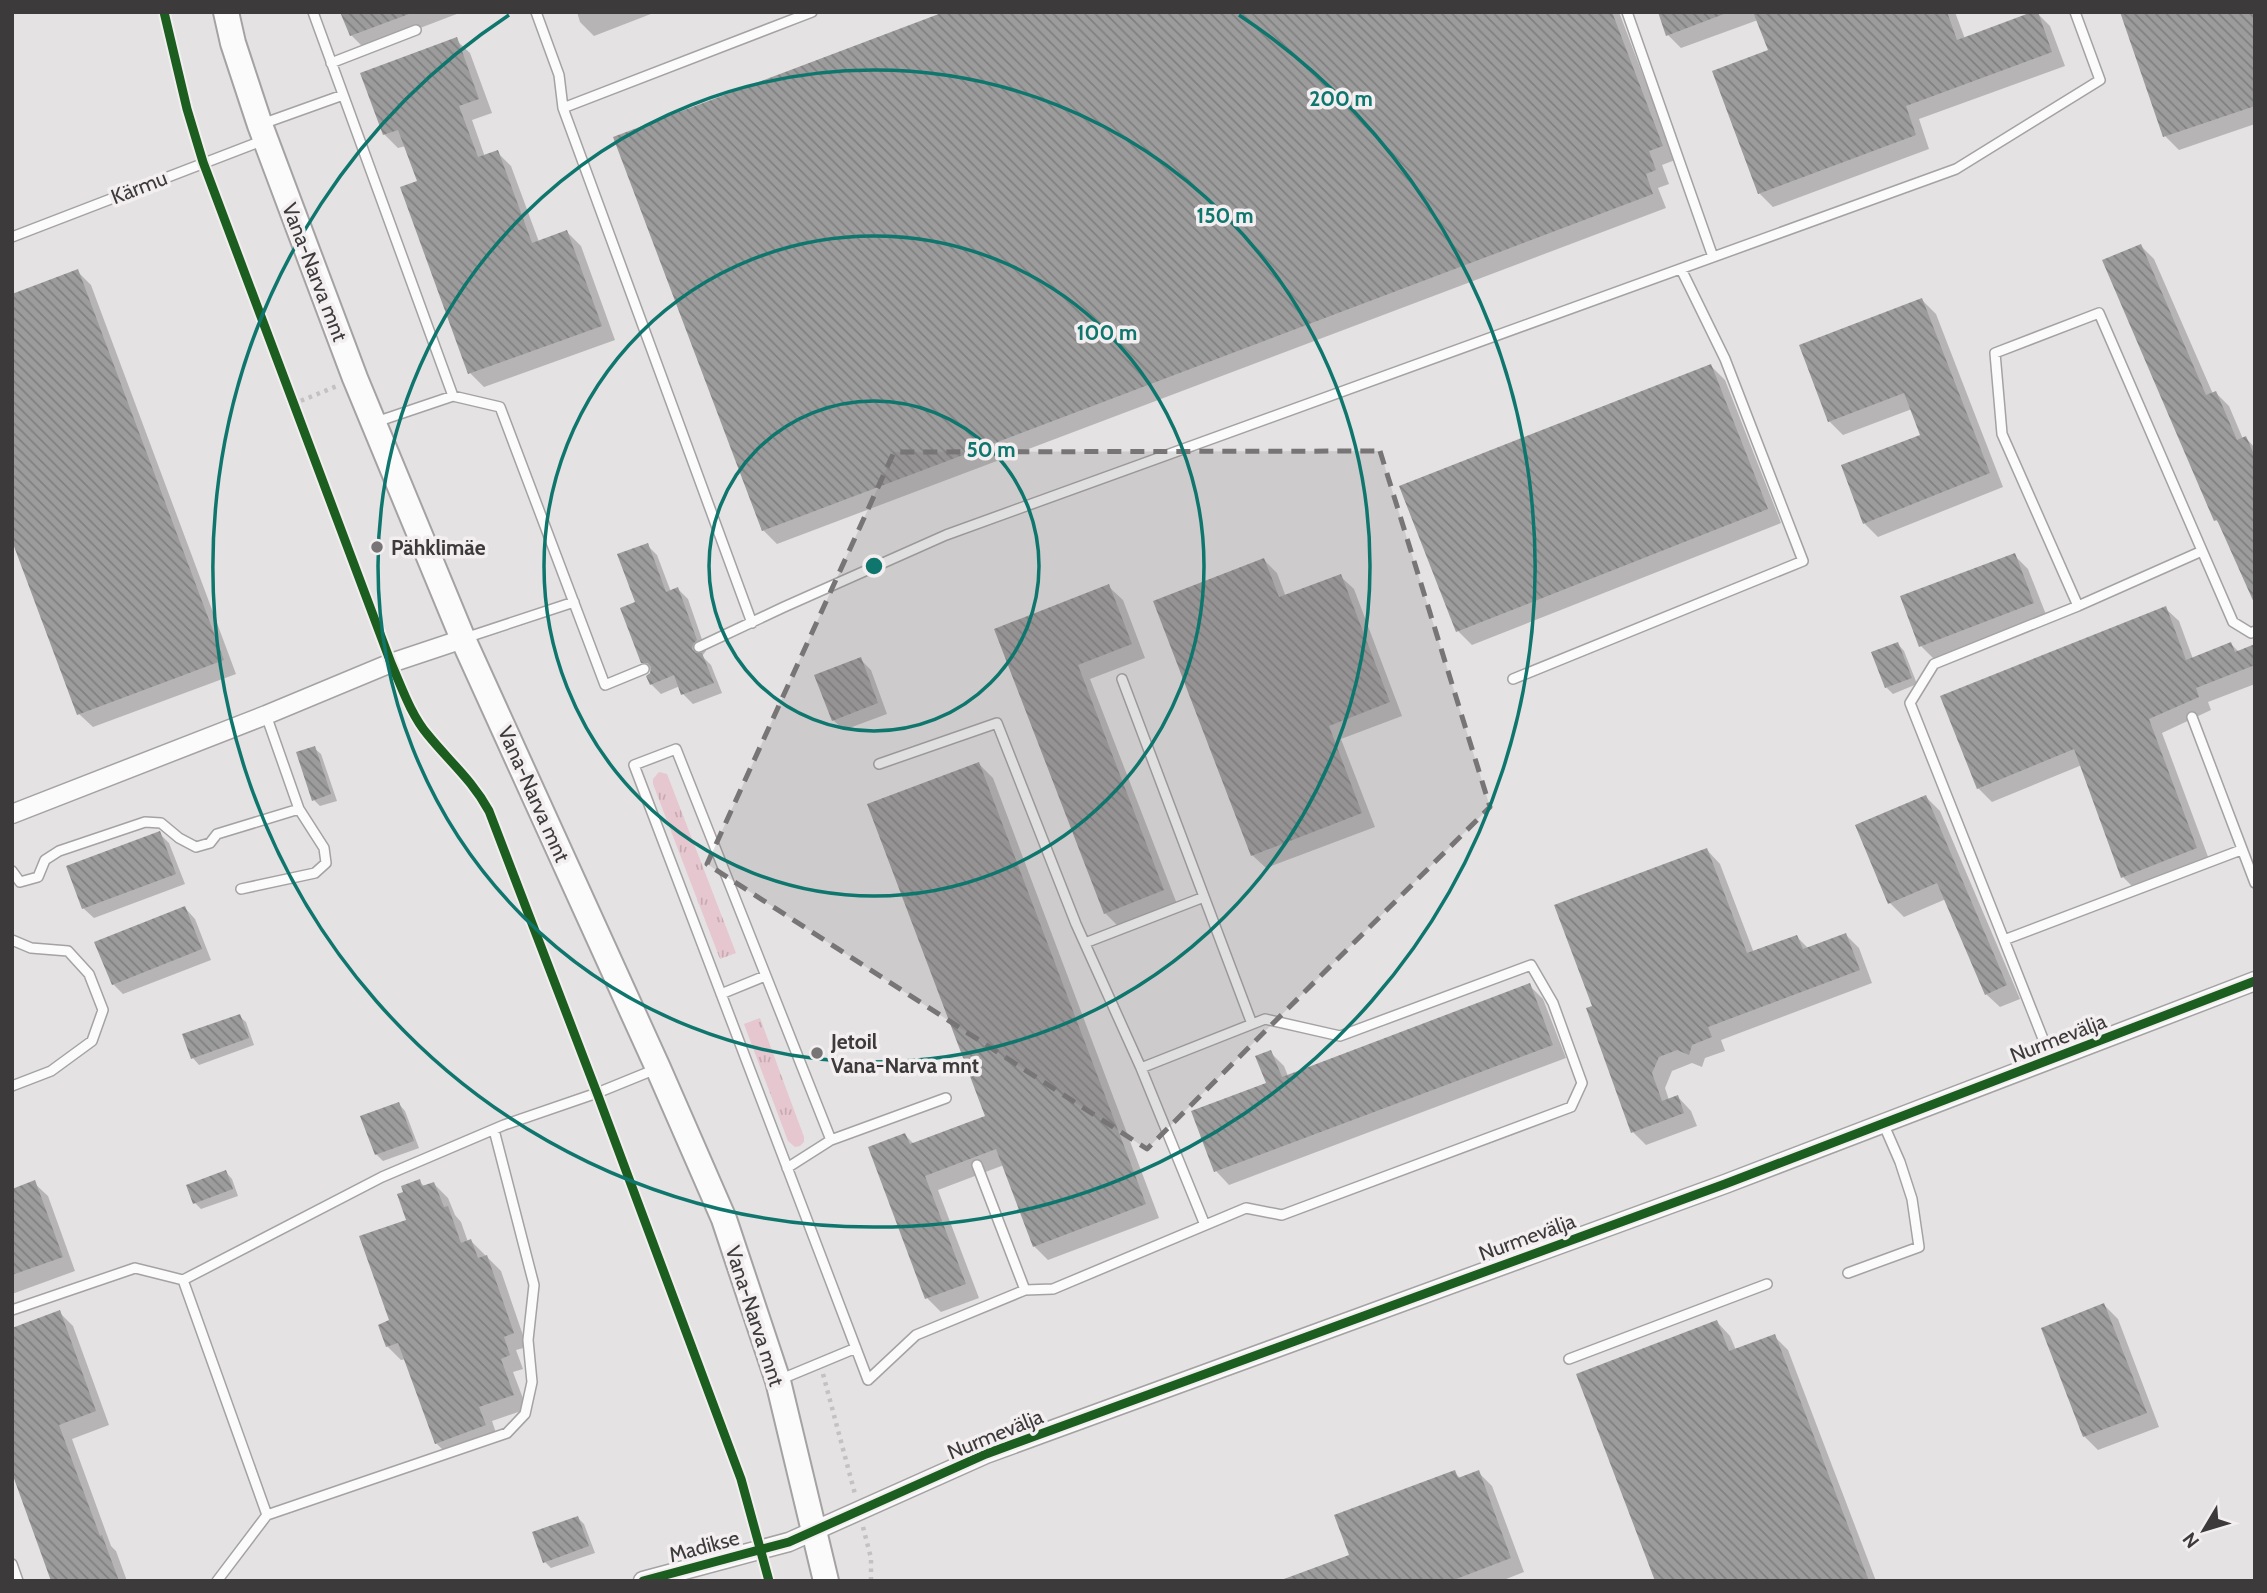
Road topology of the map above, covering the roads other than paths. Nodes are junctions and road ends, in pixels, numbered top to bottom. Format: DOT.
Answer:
graph roads {
  1 [pos="226,12"];
  2 [pos="313,12"];
  3 [pos="536,12"];
  4 [pos="812,12"];
  5 [pos="1627,12"];
  6 [pos="2075,12"];
  7 [pos="416,30"];
  8 [pos="331,63"];
  9 [pos="343,95"];
  10 [pos="564,108"];
  11 [pos="263,132"];
  12 [pos="12,237"];
  13 [pos="1713,257"];
  14 [pos="1681,269"];
  15 [pos="453,396"];
  16 [pos="374,422"];
  17 [pos="2202,551"];
  18 [pos="574,602"];
  19 [pos="2078,606"];
  20 [pos="752,623"];
  21 [pos="2255,631"];
  22 [pos="463,639"];
  23 [pos="699,647"];
  24 [pos="644,669"];
  25 [pos="1122,679"];
  26 [pos="1513,679"];
  27 [pos="267,715"];
  28 [pos="2192,717"];
  29 [pos="879,764"];
  30 [pos="299,809"];
  31 [pos="12,814"];
  32 [pos="2241,849"];
  33 [pos="12,870"];
  34 [pos="2255,883"];
  35 [pos="241,889"];
  36 [pos="1204,897"];
  37 [pos="12,940"];
  38 [pos="2004,940"];
  39 [pos="1085,943"];
  40 [pos="765,976"];
  41 [pos="2255,981"];
  42 [pos="721,993"];
  43 [pos="1252,1024"];
  44 [pos="2050,1059"];
  45 [pos="658,1068"];
  46 [pos="1141,1068"];
  47 [pos="12,1086"];
  48 [pos="946,1097"];
  49 [pos="1884,1123"];
  50 [pos="494,1130"];
  51 [pos="831,1140"];
  52 [pos="977,1165"];
  53 [pos="787,1168"];
  54 [pos="1205,1225"];
  55 [pos="1848,1273"];
  56 [pos="184,1280"];
  57 [pos="1767,1284"];
  58 [pos="1025,1290"];
  59 [pos="12,1310"];
  60 [pos="856,1348"];
  61 [pos="1569,1359"];
  62 [pos="778,1381"];
  63 [pos="267,1515"];
  64 [pos="814,1532"];
  65 [pos="12,1564"];
  66 [pos="18,1581"];
  67 [pos="217,1581"];
  68 [pos="643,1581"];
  69 [pos="826,1581"];
  1 -- 11 [label="main road, Vana-Narva mnt"];
  2 -- 8 [label="lane"];
  3 -- 10 [label="lane"];
  4 -- 10 [label="lane"];
  5 -- 13 [label="lane"];
  6 -- 13 [label="lane"];
  7 -- 8 [label="lane"];
  8 -- 9 [label="lane"];
  9 -- 11 [label="lane, Kärmu"];
  9 -- 15 [label="lane"];
  10 -- 20 [label="lane"];
  11 -- 12 [label="lane, Kärmu"];
  11 -- 16 [label="main road, Vana-Narva mnt"];
  13 -- 14 [label="lane"];
  14 -- 20 [label="lane"];
  14 -- 26 [label="lane"];
  15 -- 16 [label="lane"];
  15 -- 18 [label="lane"];
  16 -- 22 [label="main road, Vana-Narva mnt"];
  17 -- 19 [label="lane"];
  17 -- 19 [label="lane"];
  17 -- 21 [label="lane"];
  18 -- 22 [label="lane"];
  18 -- 24 [label="lane"];
  19 -- 38 [label="lane"];
  20 -- 23 [label="lane"];
  22 -- 27 [label="street"];
  22 -- 45 [label="main road, Vana-Narva mnt"];
  25 -- 36 [label="lane"];
  27 -- 30 [label="lane"];
  27 -- 31 [label="street"];
  28 -- 32 [label="lane"];
  29 -- 39 [label="lane"];
  30 -- 33 [label="lane"];
  30 -- 35 [label="lane"];
  32 -- 34 [label="lane"];
  32 -- 38 [label="lane"];
  36 -- 39 [label="lane"];
  36 -- 43 [label="lane"];
  37 -- 47 [label="lane"];
  38 -- 44 [label="lane"];
  39 -- 46 [label="lane"];
  40 -- 42 [label="lane"];
  40 -- 42 [label="lane"];
  40 -- 51 [label="lane"];
  41 -- 44 [label="street, Nurmevälja"];
  42 -- 53 [label="lane"];
  43 -- 46 [label="lane"];
  43 -- 54 [label="lane"];
  44 -- 49 [label="street, Nurmevälja"];
  45 -- 50 [label="lane"];
  45 -- 62 [label="main road, Vana-Narva mnt"];
  46 -- 54 [label="lane"];
  48 -- 51 [label="lane"];
  49 -- 55 [label="lane"];
  49 -- 64 [label="street, Nurmevälja"];
  50 -- 56 [label="lane"];
  50 -- 63 [label="lane"];
  51 -- 53 [label="lane"];
  52 -- 58 [label="lane"];
  53 -- 60 [label="lane"];
  54 -- 58 [label="lane"];
  56 -- 59 [label="lane"];
  56 -- 63 [label="lane"];
  57 -- 61 [label="lane"];
  58 -- 60 [label="lane"];
  60 -- 62 [label="lane"];
  62 -- 64 [label="main road, Vana-Narva mnt"];
  63 -- 67 [label="lane"];
  64 -- 68 [label="street, Madikse"];
  64 -- 69 [label="main road, Vana-Narva mnt"];
  65 -- 66 [label="lane"];
}
